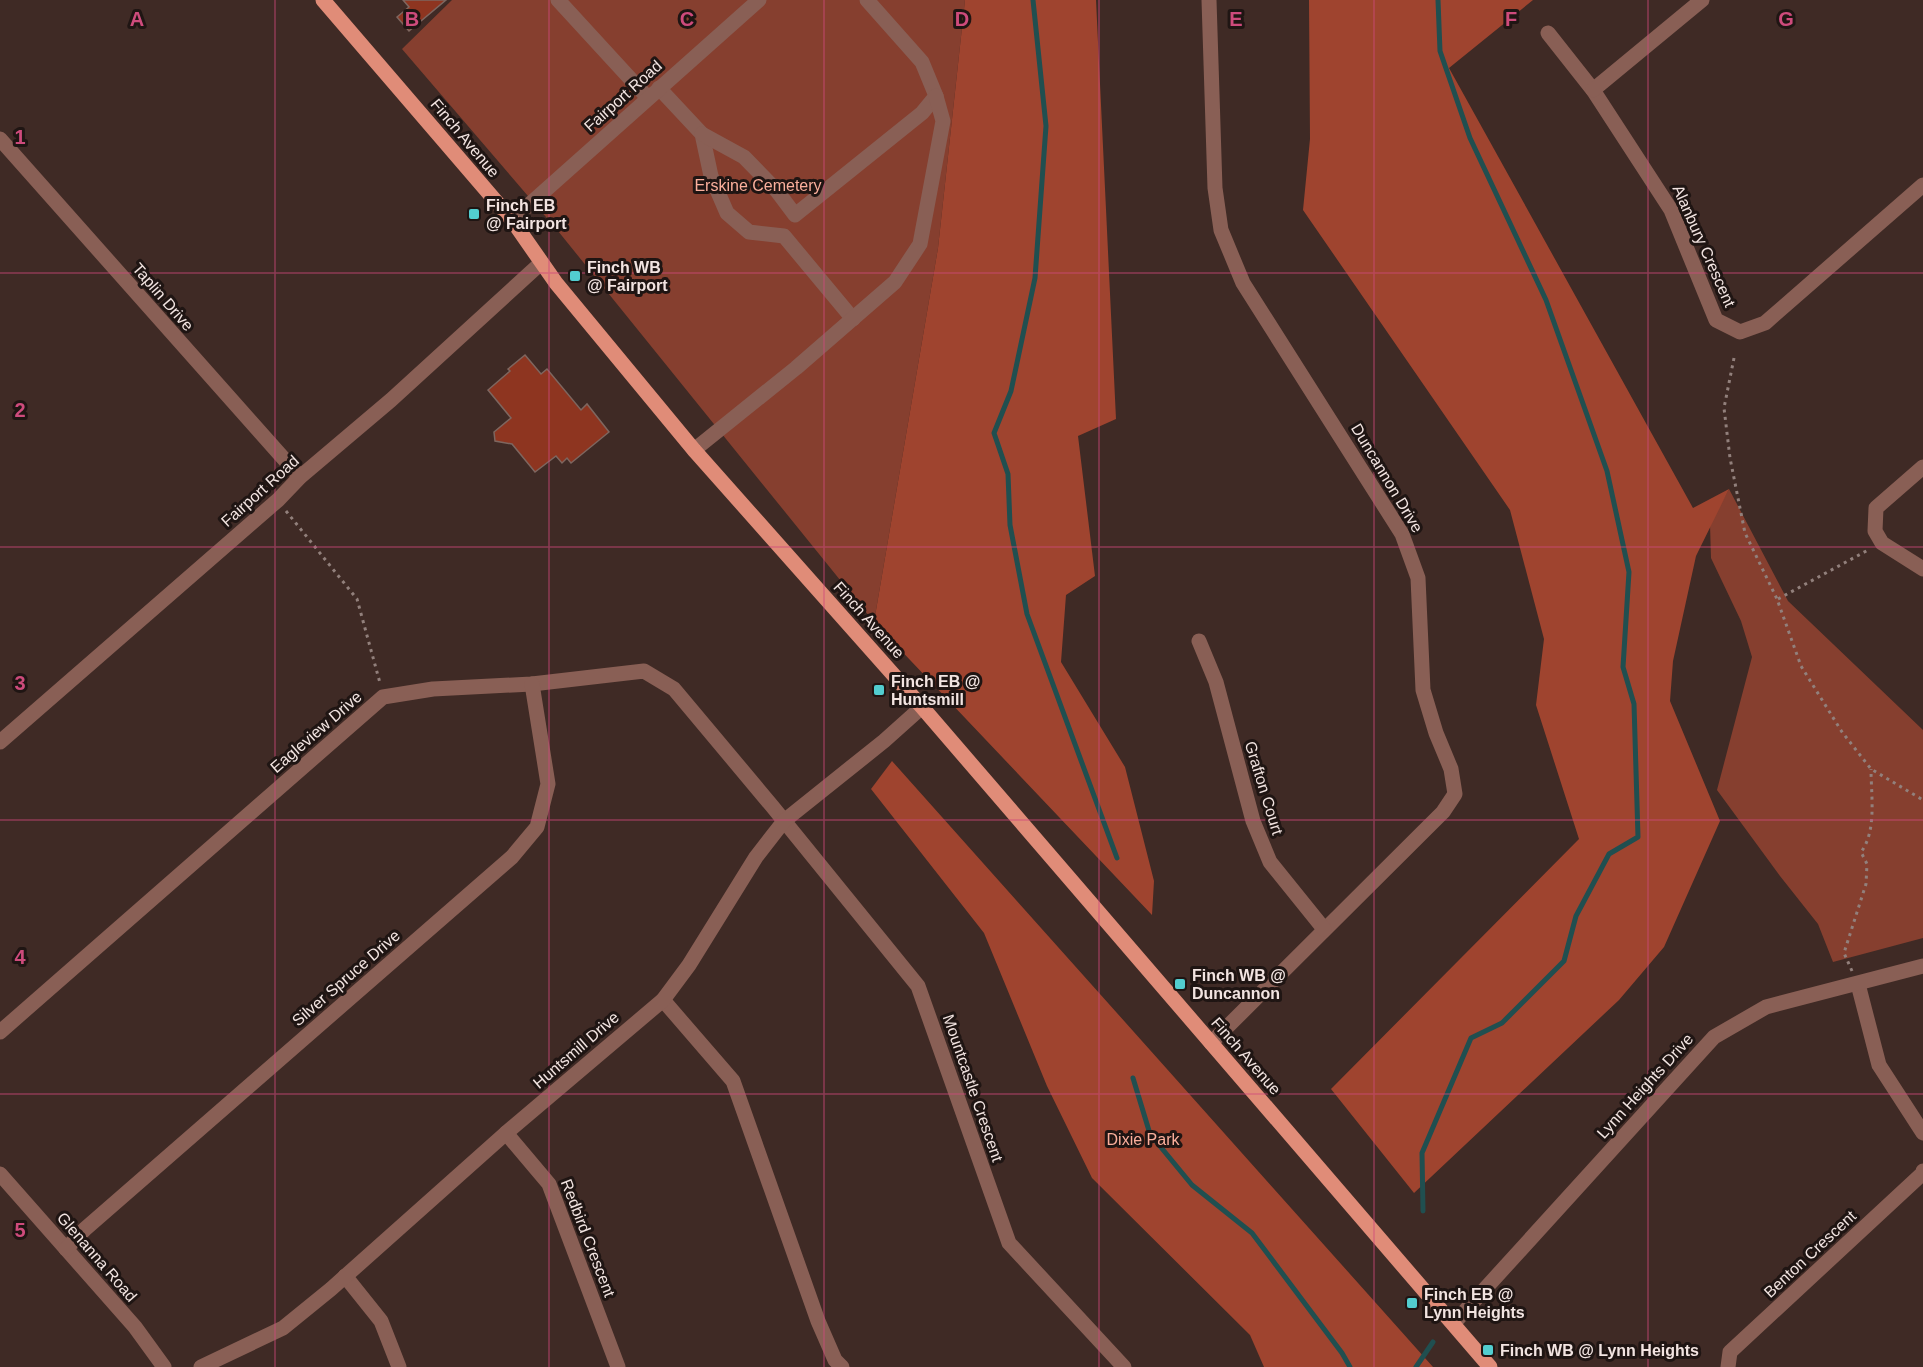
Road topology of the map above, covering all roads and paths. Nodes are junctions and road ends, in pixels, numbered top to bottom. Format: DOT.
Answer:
graph roads {
  1 [pos="323,0"];
  2 [pos="558,0"];
  3 [pos="759,0"];
  4 [pos="867,0"];
  5 [pos="1209,0"];
  6 [pos="1702,0"];
  7 [pos="1548,33"];
  8 [pos="1593,90"];
  9 [pos="654,93"];
  10 [pos="936,96"];
  11 [pos="702,134"];
  12 [pos="0,139"];
  13 [pos="1923,185"];
  14 [pos="795,215"];
  15 [pos="512,220"];
  16 [pos="784,236"];
  17 [pos="541,263"];
  18 [pos="853,319"];
  19 [pos="1734,358"];
  20 [pos="694,450"];
  21 [pos="1923,467"];
  22 [pos="300,477"];
  23 [pos="278,500"];
  24 [pos="1882,543"];
  25 [pos="1923,569"];
  26 [pos="1778,600"];
  27 [pos="1199,641"];
  28 [pos="532,684"];
  29 [pos="383,697"];
  30 [pos="922,707"];
  31 [pos="0,742"];
  32 [pos="1871,769"];
  33 [pos="1923,800"];
  34 [pos="783,821"];
  35 [pos="1324,929"];
  36 [pos="1923,966"];
  37 [pos="1858,984"];
  38 [pos="663,1000"];
  39 [pos="0,1032"];
  40 [pos="1211,1043"];
  41 [pos="506,1132"];
  42 [pos="1923,1133"];
  43 [pos="1923,1171"];
  44 [pos="0,1174"];
  45 [pos="66,1249"];
  46 [pos="345,1276"];
  47 [pos="1454,1323"];
  48 [pos="164,1367"];
  49 [pos="201,1367"];
  50 [pos="399,1367"];
  51 [pos="618,1367"];
  52 [pos="842,1367"];
  53 [pos="1124,1367"];
  54 [pos="1490,1367"];
  55 [pos="1728,1367"];
  1 -- 15 [label="main road, Finch Avenue"];
  2 -- 9 [label="street"];
  3 -- 9 [label="street, Fairport Road"];
  4 -- 10 [label="street"];
  5 -- 35 [label="street, Duncannon Drive"];
  6 -- 8 [label="street"];
  7 -- 8 [label="street, Alanbury Crescent"];
  8 -- 13 [label="street, Alanbury Crescent"];
  9 -- 11 [label="street"];
  9 -- 15 [label="street, Fairport Road"];
  10 -- 14 [label="street"];
  10 -- 18 [label="street"];
  11 -- 14 [label="street"];
  11 -- 16 [label="street"];
  12 -- 22 [label="street, Taplin Drive"];
  14 -- 16 [label="street"];
  15 -- 17 [label="main road, Finch Avenue"];
  16 -- 18 [label="street"];
  17 -- 20 [label="main road, Finch Avenue"];
  17 -- 22 [label="street, Fairport Road"];
  18 -- 20 [label="street"];
  19 -- 26 [label="path"];
  20 -- 30 [label="main road, Finch Avenue"];
  21 -- 24 [label="street"];
  22 -- 23 [label="street, Fairport Road"];
  23 -- 29 [label="path"];
  23 -- 31 [label="street, Fairport Road"];
  24 -- 25 [label="street"];
  24 -- 26 [label="path"];
  26 -- 32 [label="path"];
  27 -- 35 [label="street, Grafton Court"];
  28 -- 29 [label="street, Eagleview Drive"];
  28 -- 34 [label="street, Eagleview Drive"];
  28 -- 45 [label="street, Silver Spruce Drive"];
  29 -- 39 [label="street, Eagleview Drive"];
  30 -- 34 [label="street, Huntsmill Drive"];
  30 -- 40 [label="main road, Finch Avenue"];
  32 -- 33 [label="path"];
  32 -- 37 [label="path"];
  34 -- 38 [label="street, Huntsmill Drive"];
  34 -- 53 [label="street, Mountcastle Crescent"];
  35 -- 40 [label="street, Duncannon Drive"];
  36 -- 37 [label="street, Lynn Heights Drive"];
  37 -- 42 [label="street"];
  37 -- 47 [label="street, Lynn Heights Drive"];
  38 -- 41 [label="street, Huntsmill Drive"];
  38 -- 52 [label="street"];
  40 -- 47 [label="main road, Finch Avenue"];
  41 -- 46 [label="street, Huntsmill Drive"];
  41 -- 51 [label="street, Redbird Crescent"];
  43 -- 55 [label="street, Benton Crescent"];
  44 -- 45 [label="street, Glenanna Road"];
  45 -- 48 [label="street, Glenanna Road"];
  46 -- 49 [label="street, Huntsmill Drive"];
  46 -- 50 [label="street"];
  47 -- 54 [label="main road, Finch Avenue"];
}
